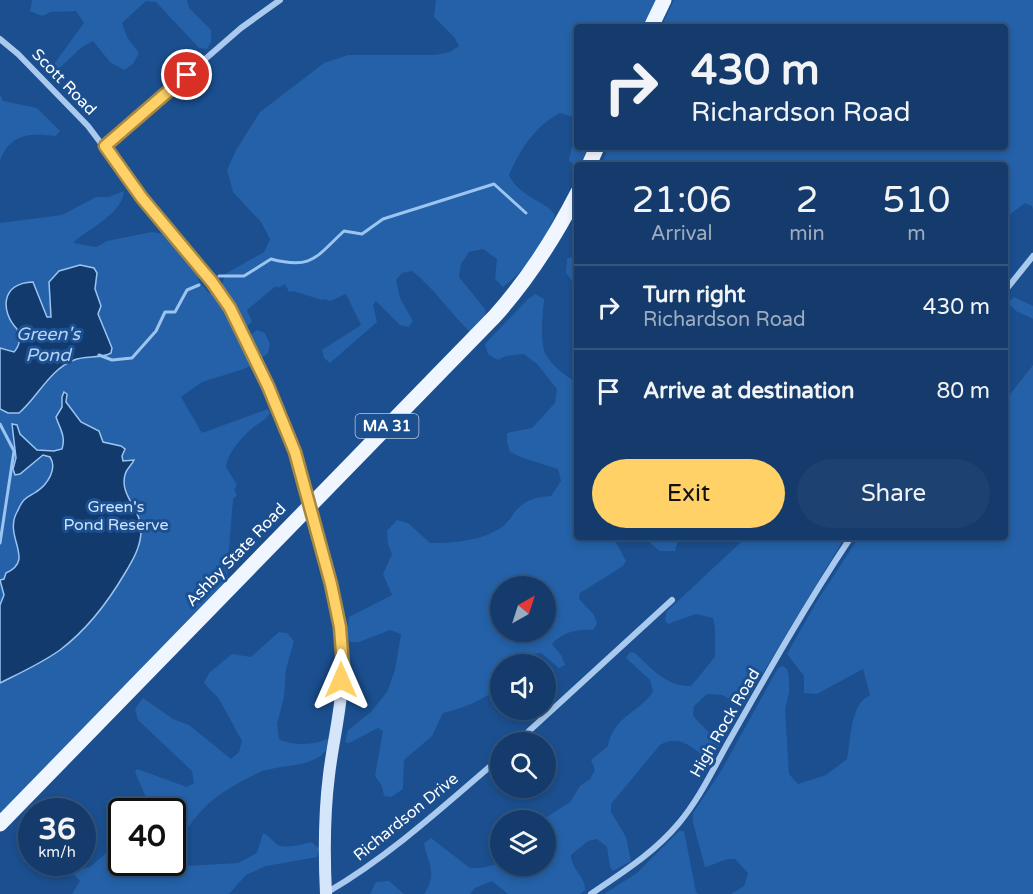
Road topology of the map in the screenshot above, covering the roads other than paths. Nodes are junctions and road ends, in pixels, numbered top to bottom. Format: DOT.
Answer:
graph roads {
  1 [pos="280,0"];
  2 [pos="664,0"];
  3 [pos="652,24"];
  4 [pos="0,39"];
  5 [pos="105,146"];
  6 [pos="574,199"];
  7 [pos="1033,256"];
  8 [pos="1008,287"];
  9 [pos="309,506"];
  10 [pos="849,540"];
  11 [pos="672,600"];
  12 [pos="528,732"];
  13 [pos="490,767"];
  14 [pos="0,824"];
  15 [pos="326,894"];
  16 [pos="591,894"];
  1 -- 5 [label="street"];
  2 -- 3 [label="main road"];
  4 -- 5 [label="street, Scott Road"];
  5 -- 9 [label="street, Scott Road"];
  6 -- 9 [label="main road, Ashby State Road / MA 31"];
  7 -- 8 [label="street"];
  9 -- 14 [label="main road, Ashby State Road / MA 31"];
  9 -- 15 [label="street"];
  10 -- 16 [label="street, High Rock Road"];
  11 -- 12 [label="street"];
  13 -- 15 [label="street, Richardson Drive"];
}
